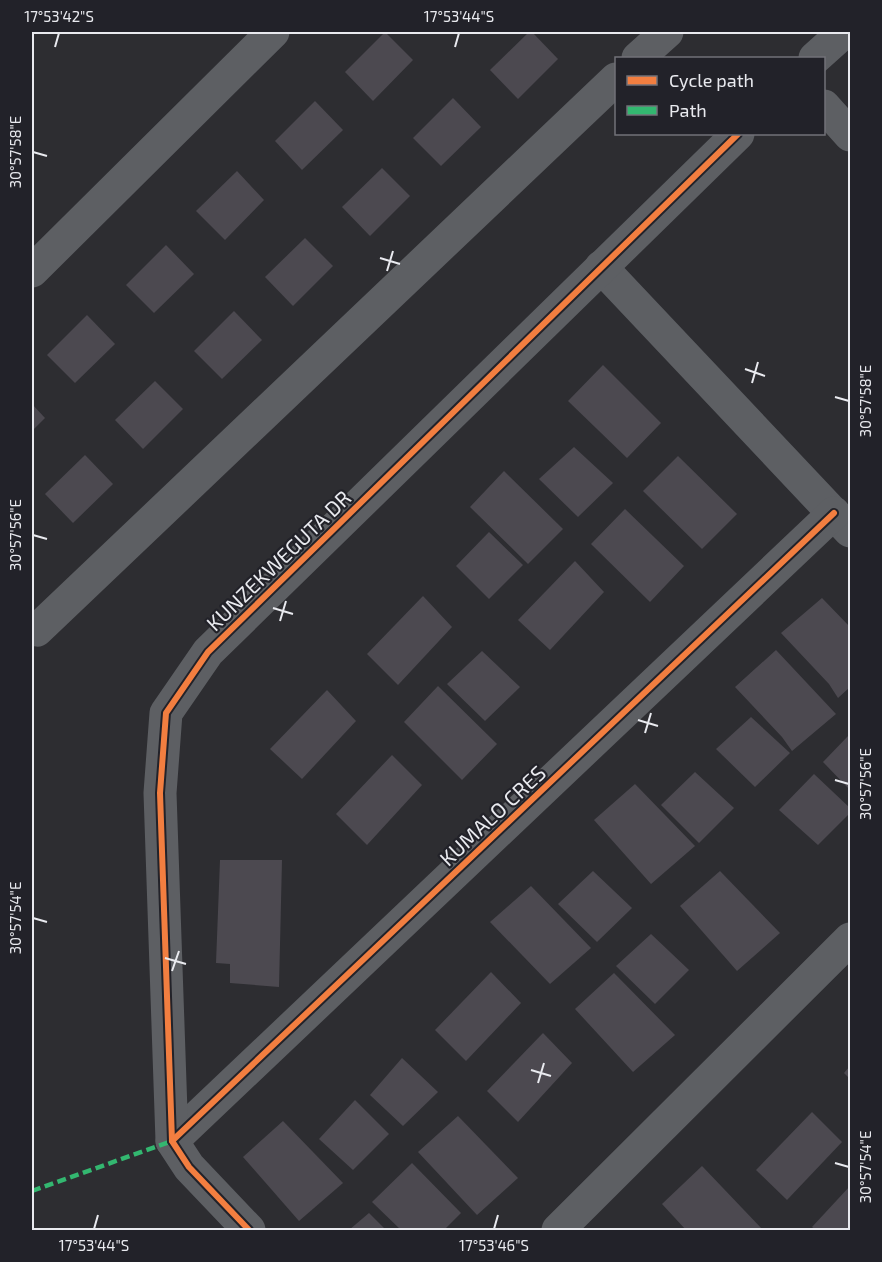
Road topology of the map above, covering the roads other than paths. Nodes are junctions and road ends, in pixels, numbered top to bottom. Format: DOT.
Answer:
graph roads {
  1 [pos="273,32"];
  2 [pos="667,32"];
  3 [pos="844,32"];
  4 [pos="639,57"];
  5 [pos="816,57"];
  6 [pos="615,80"];
  7 [pos="825,107"];
  8 [pos="737,135"];
  9 [pos="850,135"];
  10 [pos="601,267"];
  11 [pos="32,271"];
  12 [pos="842,522"];
  13 [pos="32,628"];
  14 [pos="850,939"];
  15 [pos="172,1141"];
  16 [pos="249,1230"];
  17 [pos="558,1230"];
  1 -- 11 [label="street"];
  2 -- 4 [label="street"];
  3 -- 5 [label="street"];
  6 -- 13 [label="street"];
  7 -- 9 [label="street"];
  8 -- 10 [label="street, KUNZEKWEGUTA DR"];
  10 -- 12 [label="street"];
  10 -- 15 [label="street, KUNZEKWEGUTA DR"];
  12 -- 15 [label="street, KUMALO CRES"];
  14 -- 17 [label="street"];
  15 -- 16 [label="street"];
}
